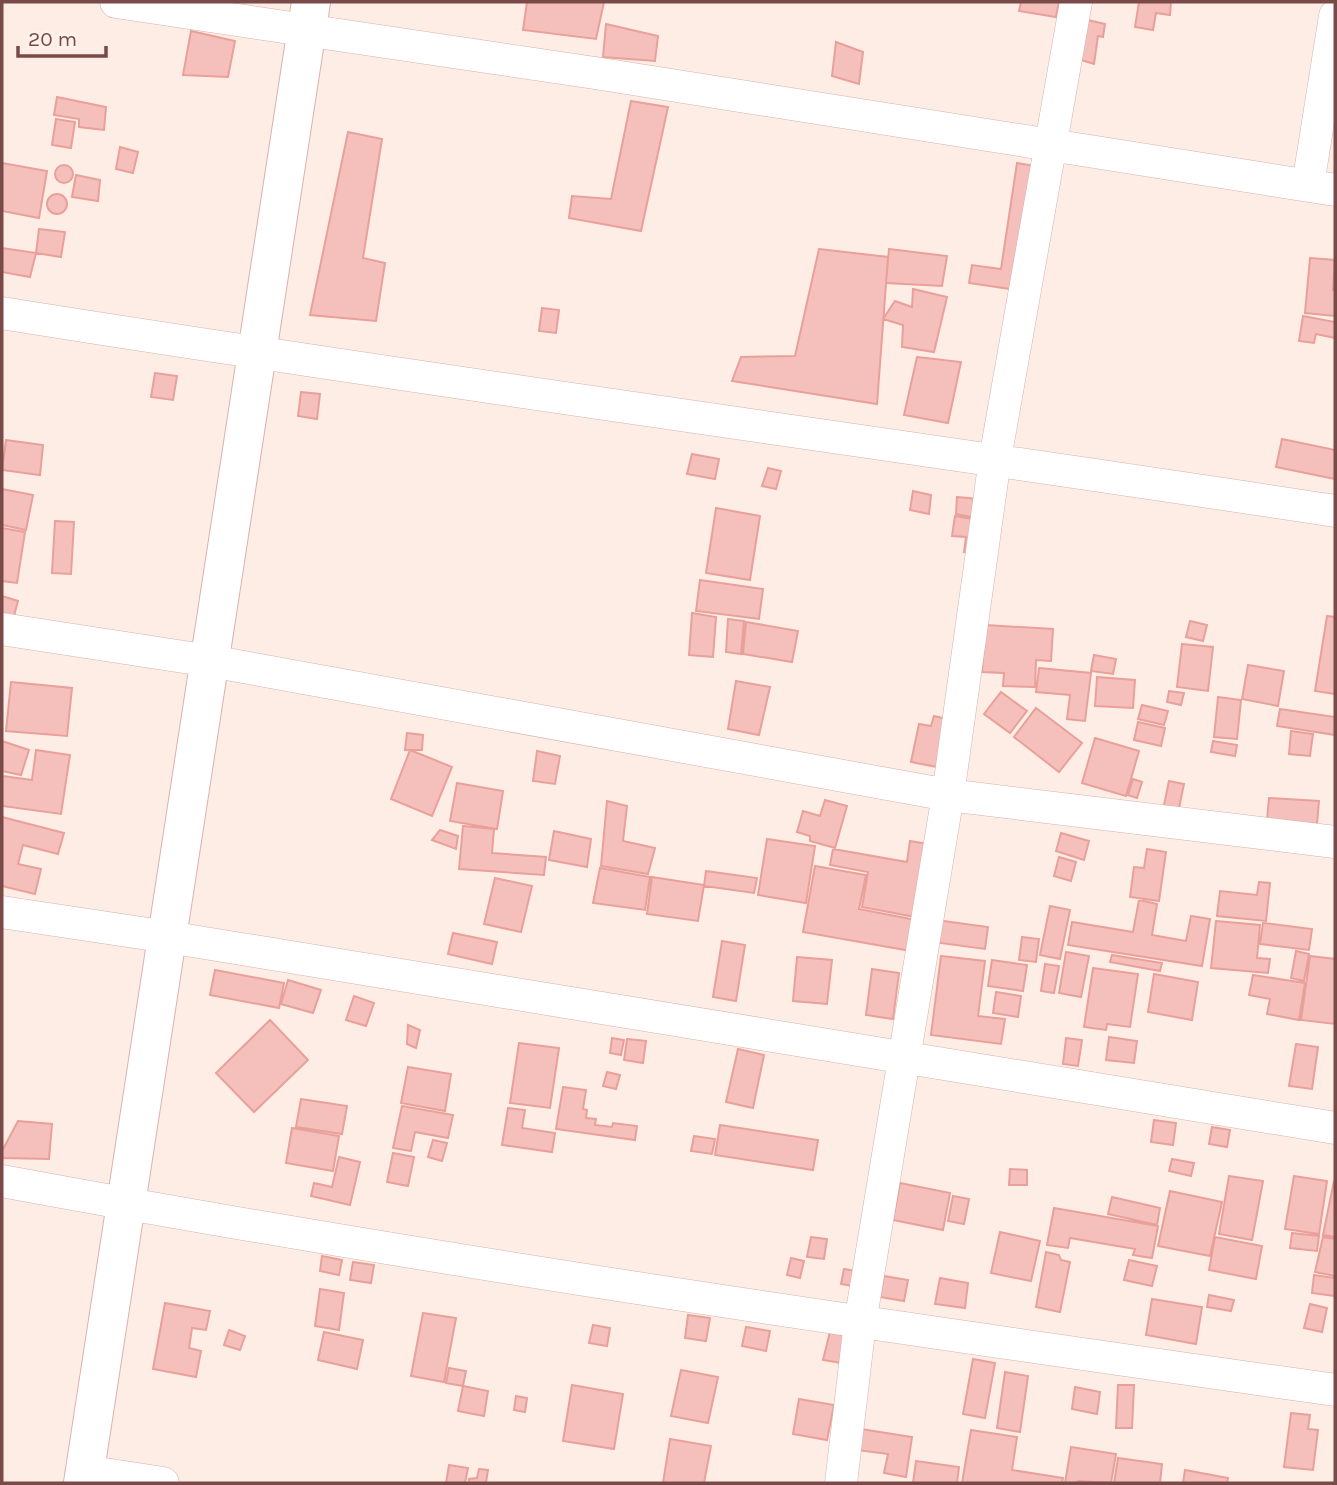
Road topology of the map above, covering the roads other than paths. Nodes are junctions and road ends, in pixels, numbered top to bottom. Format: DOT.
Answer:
graph roads {
  1 [pos="116,2"];
  2 [pos="1076,2"];
  3 [pos="1335,16"];
  4 [pos="309,17"];
  5 [pos="1052,145"];
  6 [pos="1322,188"];
  7 [pos="2,313"];
  8 [pos="257,354"];
  9 [pos="995,459"];
  10 [pos="1335,511"];
  11 [pos="2,629"];
  12 [pos="210,661"];
  13 [pos="948,795"];
  14 [pos="1335,842"];
  15 [pos="2,912"];
  16 [pos="168,937"];
  17 [pos="904,1058"];
  18 [pos="1335,1128"];
  19 [pos="2,1181"];
  20 [pos="126,1204"];
  21 [pos="860,1323"];
  22 [pos="1335,1390"];
  23 [pos="84,1477"];
  24 [pos="163,1483"];
  25 [pos="841,1483"];
  1 -- 4 [label="street"];
  2 -- 5 [label="street"];
  3 -- 6 [label="street"];
  4 -- 5 [label="street"];
  4 -- 8 [label="street"];
  5 -- 6 [label="street"];
  5 -- 9 [label="street"];
  7 -- 8 [label="street"];
  8 -- 9 [label="street"];
  8 -- 12 [label="street"];
  9 -- 10 [label="street"];
  9 -- 13 [label="street"];
  11 -- 12 [label="street"];
  12 -- 13 [label="street"];
  12 -- 16 [label="street"];
  13 -- 14 [label="street"];
  13 -- 17 [label="street"];
  15 -- 16 [label="street"];
  16 -- 17 [label="street"];
  16 -- 20 [label="street"];
  17 -- 18 [label="street"];
  17 -- 21 [label="street"];
  19 -- 20 [label="street"];
  20 -- 21 [label="street"];
  20 -- 23 [label="street"];
  21 -- 22 [label="street"];
  21 -- 25 [label="street"];
  23 -- 24 [label="street"];
}
